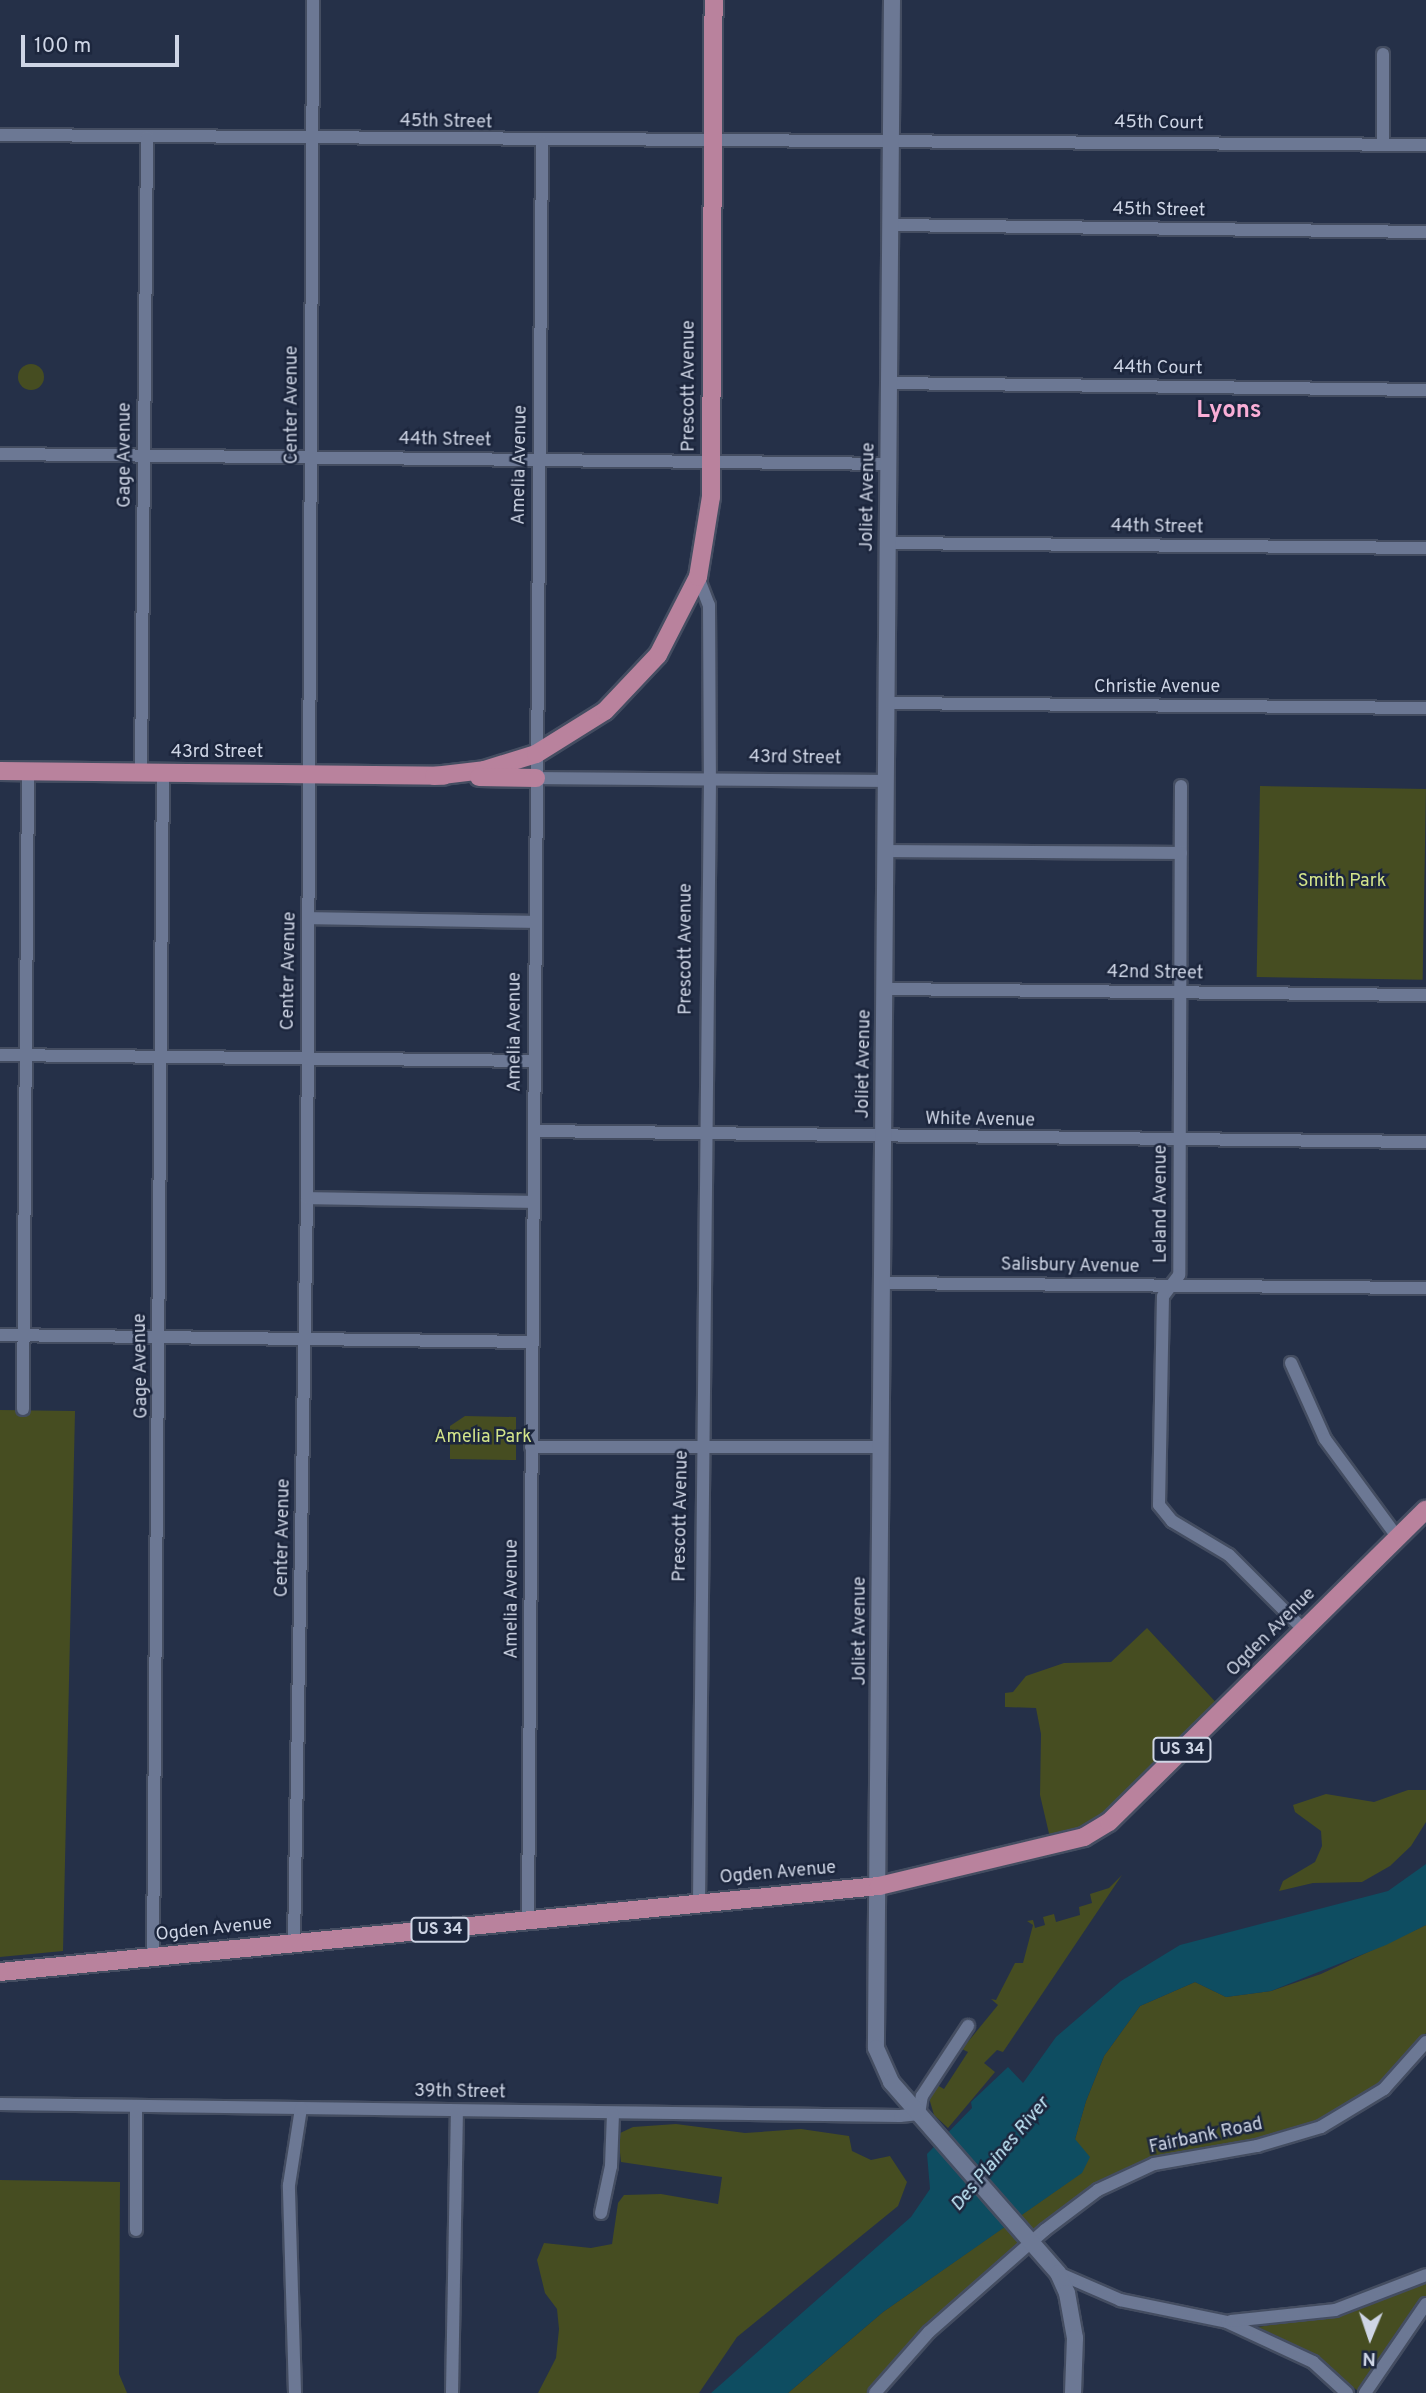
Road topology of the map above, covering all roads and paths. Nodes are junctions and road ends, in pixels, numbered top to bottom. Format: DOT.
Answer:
graph roads {
  1 [pos="313,0"];
  2 [pos="714,0"];
  3 [pos="892,0"];
  4 [pos="1383,54"];
  5 [pos="0,135"];
  6 [pos="147,137"];
  7 [pos="312,138"];
  8 [pos="542,142"];
  9 [pos="711,142"];
  10 [pos="892,142"];
  11 [pos="1383,144"];
  12 [pos="1426,145"];
  13 [pos="891,225"];
  14 [pos="1426,232"];
  15 [pos="890,383"];
  16 [pos="1426,390"];
  17 [pos="0,454"];
  18 [pos="144,455"];
  19 [pos="310,457"];
  20 [pos="539,459"];
  21 [pos="711,460"];
  22 [pos="889,464"];
  23 [pos="888,543"];
  24 [pos="1426,548"];
  25 [pos="698,577"];
  26 [pos="887,703"];
  27 [pos="1426,708"];
  28 [pos="536,754"];
  29 [pos="0,771"];
  30 [pos="28,772"];
  31 [pos="141,774"];
  32 [pos="163,774"];
  33 [pos="308,775"];
  34 [pos="434,776"];
  35 [pos="536,778"];
  36 [pos="709,779"];
  37 [pos="885,781"];
  38 [pos="1181,786"];
  39 [pos="885,851"];
  40 [pos="1181,853"];
  41 [pos="308,918"];
  42 [pos="534,922"];
  43 [pos="885,989"];
  44 [pos="1181,992"];
  45 [pos="1426,995"];
  46 [pos="0,1055"];
  47 [pos="24,1055"];
  48 [pos="159,1057"];
  49 [pos="307,1059"];
  50 [pos="534,1061"];
  51 [pos="534,1131"];
  52 [pos="706,1133"];
  53 [pos="883,1137"];
  54 [pos="1180,1140"];
  55 [pos="1426,1142"];
  56 [pos="307,1198"];
  57 [pos="532,1202"];
  58 [pos="882,1283"];
  59 [pos="1172,1285"];
  60 [pos="1426,1288"];
  61 [pos="0,1335"];
  62 [pos="23,1335"];
  63 [pos="159,1337"];
  64 [pos="305,1339"];
  65 [pos="531,1342"];
  66 [pos="1291,1363"];
  67 [pos="23,1409"];
  68 [pos="704,1445"];
  69 [pos="531,1447"];
  70 [pos="882,1447"];
  71 [pos="1426,1509"];
  72 [pos="1398,1538"];
  73 [pos="1305,1631"];
  74 [pos="879,1886"];
  75 [pos="699,1903"];
  76 [pos="528,1922"];
  77 [pos="294,1943"];
  78 [pos="153,1958"];
  79 [pos="0,1972"];
  80 [pos="968,2026"];
  81 [pos="1426,2042"];
  82 [pos="0,2104"];
  83 [pos="136,2106"];
  84 [pos="301,2108"];
  85 [pos="457,2111"];
  86 [pos="613,2114"];
  87 [pos="919,2114"];
  88 [pos="601,2213"];
  89 [pos="136,2230"];
  90 [pos="1028,2237"];
  91 [pos="1058,2273"];
  92 [pos="1426,2275"];
  93 [pos="1426,2304"];
  94 [pos="1227,2322"];
  95 [pos="295,2393"];
  96 [pos="452,2393"];
  97 [pos="875,2393"];
  98 [pos="1073,2393"];
  99 [pos="1347,2393"];
  100 [pos="1365,2393"];
  1 -- 7 [label="street, Center Avenue"];
  2 -- 9 [label="main road, Prescott Avenue"];
  3 -- 10 [label="street, Joliet Avenue"];
  4 -- 11 [label="street"];
  5 -- 6 [label="street, 45th Street"];
  6 -- 7 [label="street, 45th Street"];
  6 -- 18 [label="street, Gage Avenue"];
  7 -- 8 [label="street, 45th Street"];
  7 -- 19 [label="street, Center Avenue"];
  8 -- 9 [label="street, 45th Street"];
  8 -- 20 [label="street, Amelia Avenue"];
  9 -- 10 [label="street, 45th Street"];
  9 -- 21 [label="main road, Prescott Avenue"];
  10 -- 11 [label="street, 45th Court"];
  10 -- 13 [label="street, Joliet Avenue"];
  11 -- 12 [label="street, 45th Court"];
  13 -- 14 [label="street, 45th Street"];
  13 -- 15 [label="street, Joliet Avenue"];
  15 -- 16 [label="street, 44th Court"];
  15 -- 22 [label="street, Joliet Avenue"];
  17 -- 18 [label="street, 44th Street"];
  18 -- 19 [label="street, 44th Street"];
  18 -- 31 [label="street, Gage Avenue"];
  19 -- 20 [label="street, 44th Street"];
  19 -- 33 [label="street, Center Avenue"];
  20 -- 21 [label="street, 44th Street"];
  20 -- 28 [label="street, Amelia Avenue"];
  21 -- 22 [label="street, 44th Street"];
  21 -- 25 [label="main road, Prescott Avenue"];
  22 -- 23 [label="street, Joliet Avenue"];
  23 -- 24 [label="street, 44th Street"];
  23 -- 26 [label="street, Joliet Avenue"];
  25 -- 28 [label="main road"];
  25 -- 36 [label="street, Prescott Avenue"];
  26 -- 27 [label="street, Christie Avenue"];
  26 -- 37 [label="street, Joliet Avenue"];
  28 -- 34 [label="main road"];
  28 -- 35 [label="street, Amelia Avenue"];
  29 -- 30 [label="main road, 43rd Street"];
  30 -- 31 [label="main road, 43rd Street"];
  30 -- 47 [label="street"];
  31 -- 32 [label="main road, 43rd Street"];
  32 -- 33 [label="main road, 43rd Street"];
  32 -- 48 [label="street, Gage Avenue"];
  33 -- 34 [label="main road, 43rd Street"];
  33 -- 41 [label="street, Center Avenue"];
  34 -- 35 [label="main road"];
  35 -- 36 [label="street, 43rd Street"];
  35 -- 42 [label="street, Amelia Avenue"];
  36 -- 37 [label="street, 43rd Street"];
  36 -- 52 [label="street, Prescott Avenue"];
  37 -- 39 [label="street, Joliet Avenue"];
  38 -- 40 [label="street, Leland Avenue"];
  39 -- 40 [label="street"];
  39 -- 43 [label="street, Joliet Avenue"];
  40 -- 44 [label="street, Leland Avenue"];
  41 -- 42 [label="street"];
  41 -- 49 [label="street, Center Avenue"];
  42 -- 50 [label="street, Amelia Avenue"];
  43 -- 44 [label="street, 42nd Street"];
  43 -- 53 [label="street, Joliet Avenue"];
  44 -- 45 [label="street, 42nd Street"];
  44 -- 54 [label="street, Leland Avenue"];
  46 -- 47 [label="street"];
  47 -- 48 [label="street"];
  47 -- 62 [label="street"];
  48 -- 49 [label="street"];
  48 -- 63 [label="street, Gage Avenue"];
  49 -- 50 [label="street"];
  49 -- 56 [label="street, Center Avenue"];
  50 -- 51 [label="street, Amelia Avenue"];
  51 -- 52 [label="street, White Avenue"];
  51 -- 57 [label="street, Amelia Avenue"];
  52 -- 53 [label="street, White Avenue"];
  52 -- 68 [label="street, Prescott Avenue"];
  53 -- 54 [label="street, White Avenue"];
  53 -- 58 [label="street, Joliet Avenue"];
  54 -- 55 [label="street, White Avenue"];
  54 -- 59 [label="street, Leland Avenue"];
  56 -- 57 [label="street"];
  56 -- 64 [label="street, Center Avenue"];
  57 -- 65 [label="street, Amelia Avenue"];
  58 -- 59 [label="street, Salisbury Avenue"];
  58 -- 70 [label="street, Joliet Avenue"];
  59 -- 60 [label="street, Salisbury Avenue"];
  59 -- 73 [label="street, Leland Avenue"];
  61 -- 62 [label="street"];
  62 -- 63 [label="street"];
  62 -- 67 [label="street"];
  63 -- 64 [label="street"];
  63 -- 78 [label="street, Gage Avenue"];
  64 -- 65 [label="street"];
  64 -- 77 [label="street, Center Avenue"];
  65 -- 69 [label="street, Amelia Avenue"];
  66 -- 72 [label="street"];
  68 -- 69 [label="street"];
  68 -- 70 [label="street"];
  68 -- 75 [label="street, Prescott Avenue"];
  69 -- 76 [label="street, Amelia Avenue"];
  70 -- 74 [label="street, Joliet Avenue"];
  71 -- 72 [label="main road, Ogden Avenue / US 34"];
  72 -- 73 [label="main road, Ogden Avenue / US 34"];
  73 -- 74 [label="main road, Ogden Avenue / US 34"];
  74 -- 75 [label="main road, Ogden Avenue / US 34"];
  74 -- 87 [label="street, Joliet Avenue"];
  75 -- 76 [label="main road, Ogden Avenue / US 34"];
  76 -- 77 [label="main road, Ogden Avenue / US 34"];
  77 -- 78 [label="main road, Ogden Avenue / US 34"];
  78 -- 79 [label="main road, Ogden Avenue / US 34"];
  80 -- 87 [label="street"];
  81 -- 90 [label="street, Fairbank Road"];
  82 -- 83 [label="street, 39th Street"];
  83 -- 84 [label="street, 39th Street"];
  83 -- 89 [label="street"];
  84 -- 85 [label="street, 39th Street"];
  84 -- 95 [label="street"];
  85 -- 86 [label="street, 39th Street"];
  85 -- 96 [label="street"];
  86 -- 87 [label="street, 39th Street"];
  86 -- 88 [label="street"];
  87 -- 90 [label="street, Joliet Avenue"];
  90 -- 91 [label="street, Joliet Avenue"];
  90 -- 97 [label="street, Fairbank Road"];
  91 -- 94 [label="street"];
  91 -- 98 [label="street"];
  92 -- 94 [label="street"];
  93 -- 100 [label="street"];
  94 -- 99 [label="street"];
}
